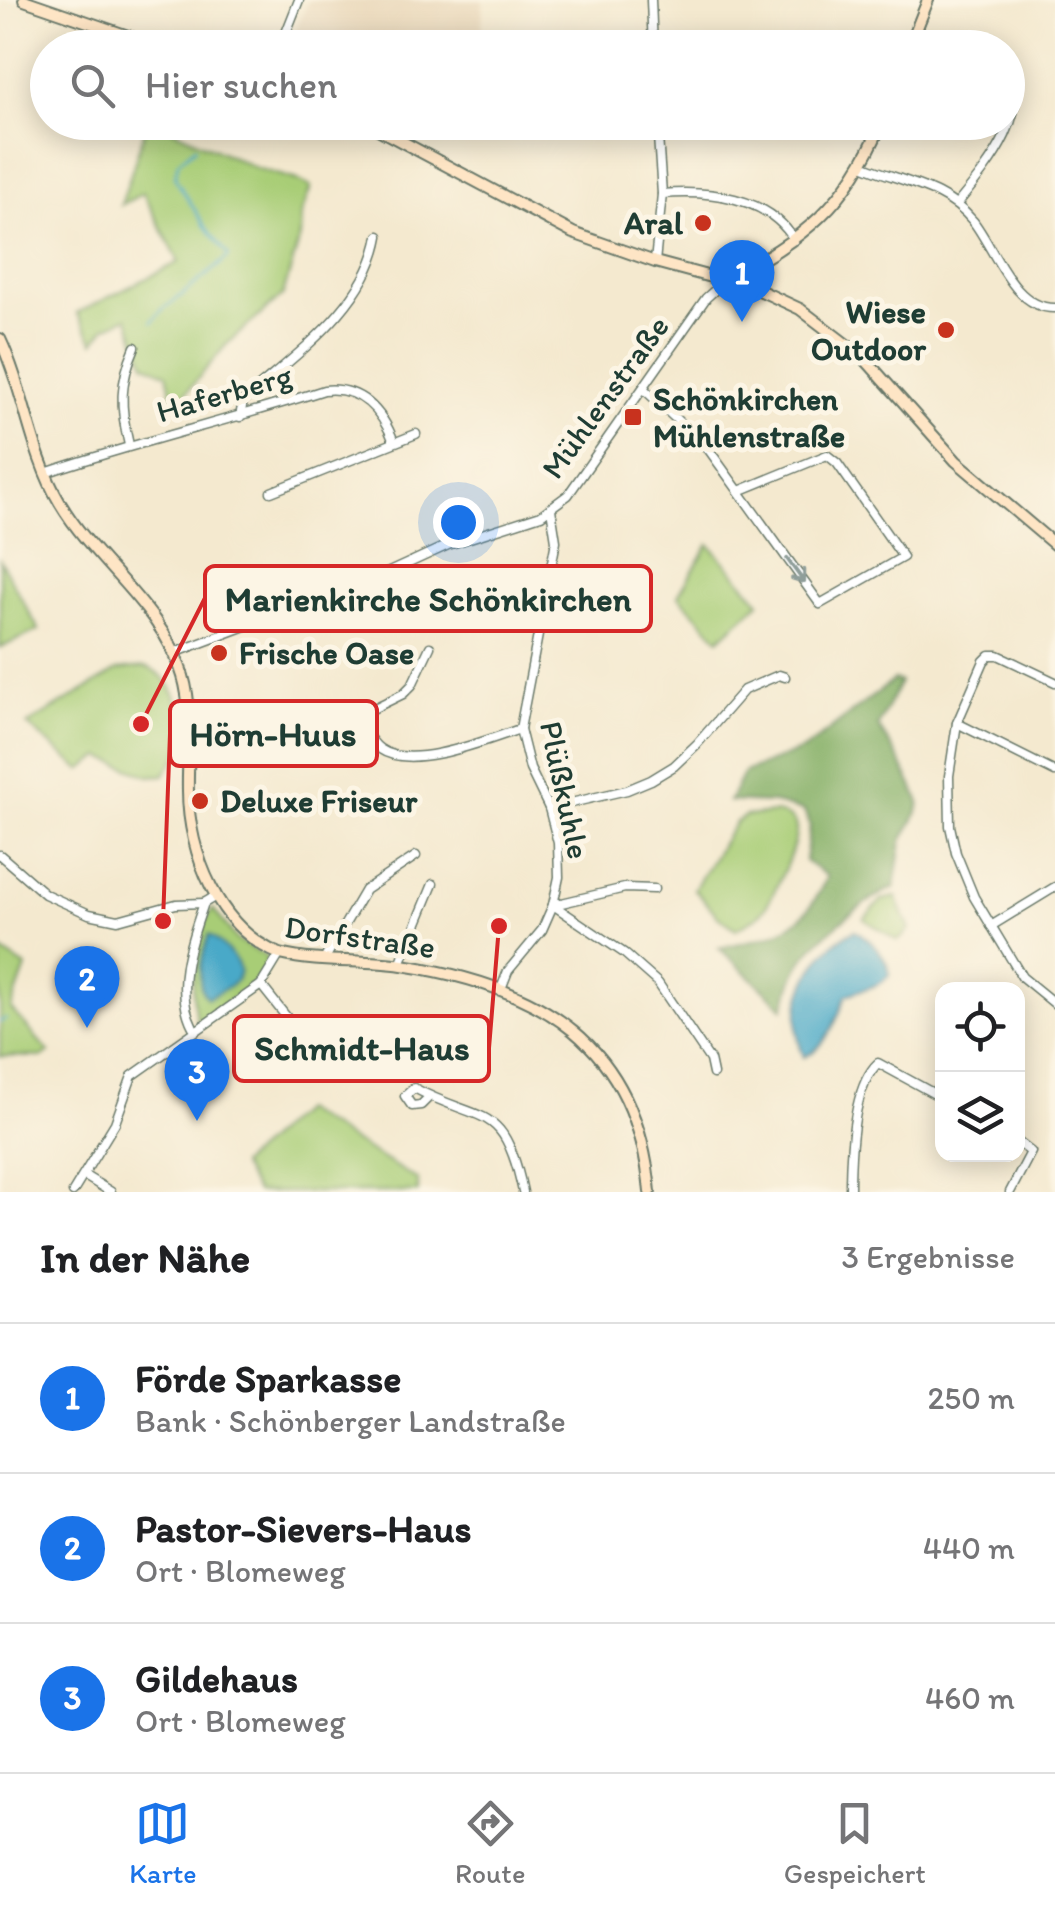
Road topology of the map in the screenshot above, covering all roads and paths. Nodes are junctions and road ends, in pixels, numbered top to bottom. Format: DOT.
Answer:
graph roads {
  1 [pos="24,0"];
  2 [pos="299,0"];
  3 [pos="650,0"];
  4 [pos="928,0"];
  5 [pos="111,30"];
  6 [pos="287,30"];
  7 [pos="652,30"];
  8 [pos="916,30"];
  9 [pos="400,140"];
  10 [pos="659,140"];
  11 [pos="874,140"];
  12 [pos="1002,140"];
  13 [pos="862,165"];
  14 [pos="662,194"];
  15 [pos="957,204"];
  16 [pos="378,236"];
  17 [pos="794,240"];
  18 [pos="655,262"];
  19 [pos="726,280"];
  20 [pos="1055,308"];
  21 [pos="0,338"];
  22 [pos="135,347"];
  23 [pos="644,388"];
  24 [pos="240,417"];
  25 [pos="416,434"];
  26 [pos="394,442"];
  27 [pos="129,445"];
  28 [pos="45,473"];
  29 [pos="271,492"];
  30 [pos="739,492"];
  31 [pos="551,510"];
  32 [pos="1055,546"];
  33 [pos="430,647"];
  34 [pos="174,653"];
  35 [pos="785,677"];
  36 [pos="1055,682"];
  37 [pos="958,723"];
  38 [pos="520,730"];
  39 [pos="1055,772"];
  40 [pos="550,808"];
  41 [pos="0,855"];
  42 [pos="416,856"];
  43 [pos="432,884"];
  44 [pos="654,888"];
  45 [pos="1054,890"];
  46 [pos="216,896"];
  47 [pos="204,902"];
  48 [pos="553,905"];
  49 [pos="991,926"];
  50 [pos="280,954"];
  51 [pos="324,960"];
  52 [pos="400,964"];
  53 [pos="261,985"];
  54 [pos="501,989"];
  55 [pos="1055,1004"];
  56 [pos="194,1028"];
  57 [pos="337,1070"];
  58 [pos="713,1074"];
  59 [pos="935,1094"];
  60 [pos="430,1096"];
  61 [pos="1025,1162"];
  62 [pos="85,1176"];
  63 [pos="73,1192"];
  64 [pos="111,1192"];
  65 [pos="523,1192"];
  66 [pos="650,1192"];
  67 [pos="850,1192"];
  68 [pos="1010,1192"];
  1 -- 5 [label="street"];
  2 -- 6 [label="street"];
  3 -- 7 [label="street"];
  4 -- 8 [label="street"];
  9 -- 18 [label="street"];
  10 -- 14 [label="street"];
  11 -- 13 [label="street"];
  12 -- 15 [label="street"];
  13 -- 15 [label="street"];
  13 -- 17 [label="street"];
  14 -- 17 [label="street"];
  14 -- 18 [label="street"];
  15 -- 20 [label="street"];
  16 -- 24 [label="street"];
  17 -- 19 [label="street"];
  18 -- 19 [label="street"];
  19 -- 23 [label="street, Mühlenstraße"];
  19 -- 32 [label="street"];
  21 -- 28 [label="street, Dorfstraße"];
  22 -- 27 [label="street"];
  23 -- 30 [label="street"];
  23 -- 31 [label="street, Mühlenstraße"];
  24 -- 26 [label="street, Haferberg"];
  24 -- 27 [label="street, Haferberg"];
  25 -- 26 [label="street"];
  26 -- 29 [label="street"];
  27 -- 28 [label="street, Haferberg"];
  28 -- 34 [label="street, Dorfstraße"];
  30 -- 30 [label="street, one-way"];
  31 -- 34 [label="street, Mühlenstraße"];
  31 -- 38 [label="street, Plüßkuhle"];
  33 -- 38 [label="street"];
  34 -- 46 [label="street, Dorfstraße"];
  35 -- 40 [label="street"];
  36 -- 37 [label="street"];
  37 -- 39 [label="street"];
  37 -- 49 [label="street"];
  38 -- 40 [label="street, Plüßkuhle"];
  40 -- 48 [label="street, Plüßkuhle"];
  41 -- 47 [label="street"];
  42 -- 51 [label="street"];
  43 -- 52 [label="street"];
  44 -- 48 [label="street, Plüßkuhle"];
  45 -- 49 [label="street"];
  46 -- 47 [label="street"];
  46 -- 50 [label="street, Dorfstraße"];
  47 -- 56 [label="street"];
  48 -- 54 [label="street, Plüßkuhle"];
  48 -- 58 [label="street"];
  49 -- 55 [label="street"];
  50 -- 51 [label="street, Dorfstraße"];
  50 -- 53 [label="street"];
  51 -- 52 [label="street, Dorfstraße"];
  52 -- 54 [label="street, Dorfstraße"];
  53 -- 56 [label="street"];
  53 -- 57 [label="street"];
  54 -- 66 [label="street, Dorfstraße"];
  56 -- 62 [label="street"];
  59 -- 67 [label="street"];
  60 -- 65 [label="street"];
  61 -- 68 [label="street"];
  62 -- 63 [label="street"];
  62 -- 64 [label="street"];
}
